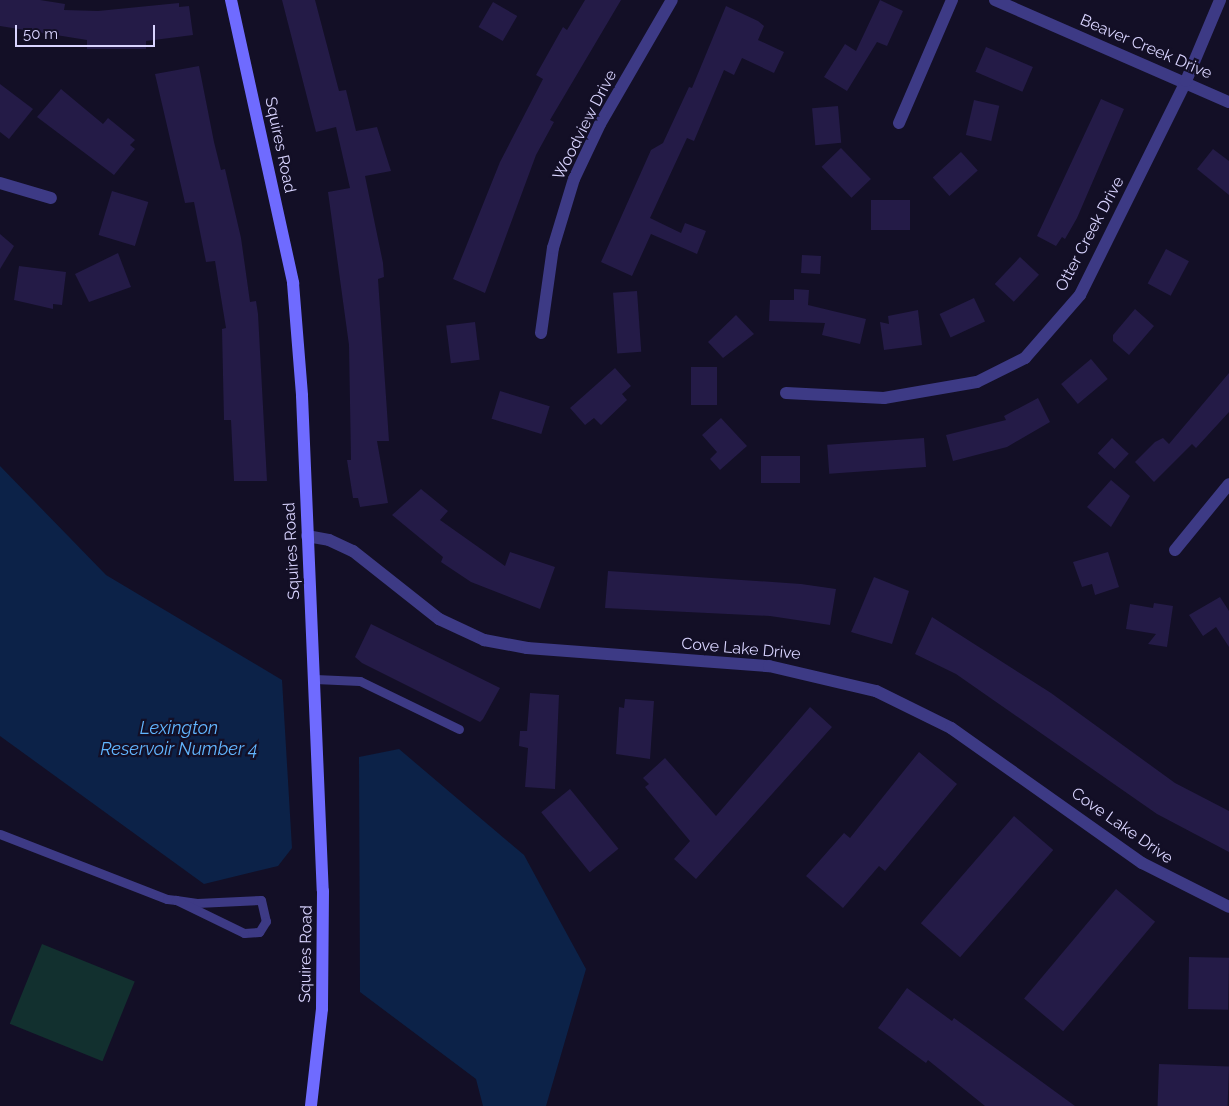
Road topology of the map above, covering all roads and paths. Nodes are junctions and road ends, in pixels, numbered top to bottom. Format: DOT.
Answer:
graph roads {
  1 [pos="231,0"];
  2 [pos="672,0"];
  3 [pos="952,0"];
  4 [pos="995,0"];
  5 [pos="1220,0"];
  6 [pos="1186,81"];
  7 [pos="1229,102"];
  8 [pos="900,124"];
  9 [pos="0,183"];
  10 [pos="51,198"];
  11 [pos="541,332"];
  12 [pos="786,393"];
  13 [pos="1229,484"];
  14 [pos="307,536"];
  15 [pos="1175,550"];
  16 [pos="315,679"];
  17 [pos="459,729"];
  18 [pos="0,834"];
  19 [pos="176,900"];
  20 [pos="1229,906"];
  21 [pos="311,1106"];
  1 -- 14 [label="street, Squires Road"];
  2 -- 11 [label="street, Woodview Drive"];
  3 -- 8 [label="street"];
  4 -- 6 [label="street, Beaver Creek Drive"];
  5 -- 6 [label="street, Otter Creek Drive"];
  6 -- 7 [label="street, Beaver Creek Drive"];
  6 -- 12 [label="street, Otter Creek Drive"];
  9 -- 10 [label="street"];
  13 -- 15 [label="street"];
  14 -- 16 [label="street, Squires Road"];
  14 -- 20 [label="street, Cove Lake Drive"];
  16 -- 17 [label="lane"];
  16 -- 21 [label="street, Squires Road"];
  18 -- 19 [label="lane"];
  19 -- 19 [label="lane"];
}
